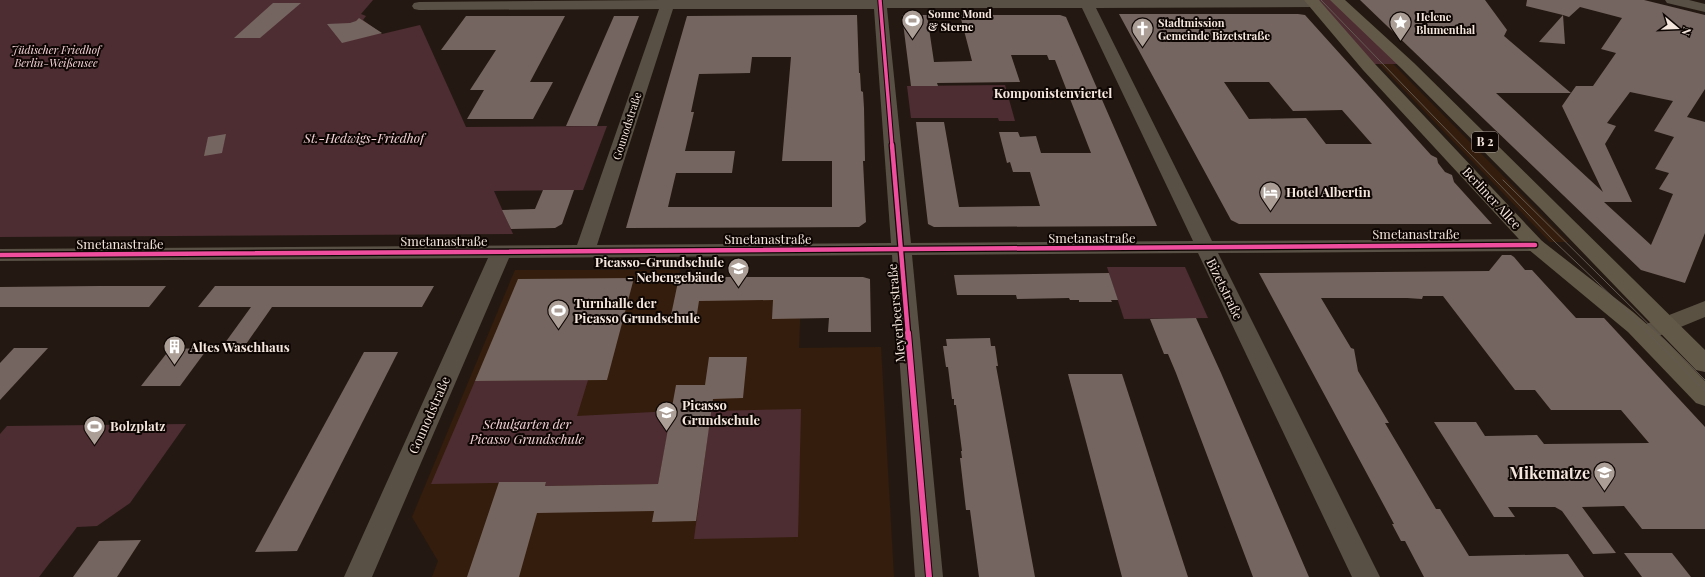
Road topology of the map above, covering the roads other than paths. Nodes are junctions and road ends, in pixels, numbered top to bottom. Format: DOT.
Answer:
graph roads {
  1 [pos="1337,0"];
  2 [pos="1672,0"];
  3 [pos="1313,1"];
  4 [pos="668,2"];
  5 [pos="880,2"];
  6 [pos="1086,2"];
  7 [pos="520,3"];
  8 [pos="420,6"];
  9 [pos="1705,8"];
  10 [pos="1535,244"];
  11 [pos="1204,248"];
  12 [pos="902,250"];
  13 [pos="501,252"];
  14 [pos="585,252"];
  15 [pos="0,255"];
  16 [pos="1705,308"];
  17 [pos="1655,329"];
  18 [pos="1705,364"];
  19 [pos="1705,397"];
  20 [pos="358,577"];
  21 [pos="929,577"];
  22 [pos="1366,577"];
  1 -- 17 [label="main road, Berliner Allee / B 2"];
  2 -- 9 [label="street"];
  3 -- 6 [label="street"];
  3 -- 10 [label="main road, Berliner Allee / B 2"];
  4 -- 5 [label="street"];
  4 -- 7 [label="street"];
  4 -- 14 [label="street, Gounodstraße"];
  5 -- 6 [label="street"];
  5 -- 12 [label="street, Meyerbeerstraße"];
  6 -- 11 [label="street, Bizetstraße"];
  7 -- 8 [label="street"];
  10 -- 11 [label="street, Smetanastraße"];
  10 -- 17 [label="main road, Berliner Allee / B 2"];
  11 -- 12 [label="street, Smetanastraße"];
  11 -- 22 [label="street, Bizetstraße"];
  12 -- 14 [label="street, Smetanastraße"];
  12 -- 21 [label="street, Meyerbeerstraße"];
  13 -- 14 [label="street, Smetanastraße"];
  13 -- 15 [label="street, Smetanastraße"];
  13 -- 20 [label="street, Gounodstraße"];
  16 -- 17 [label="street"];
  17 -- 18 [label="main road, Berliner Allee / B 2"];
  17 -- 19 [label="main road, Berliner Allee / B 2"];
}
